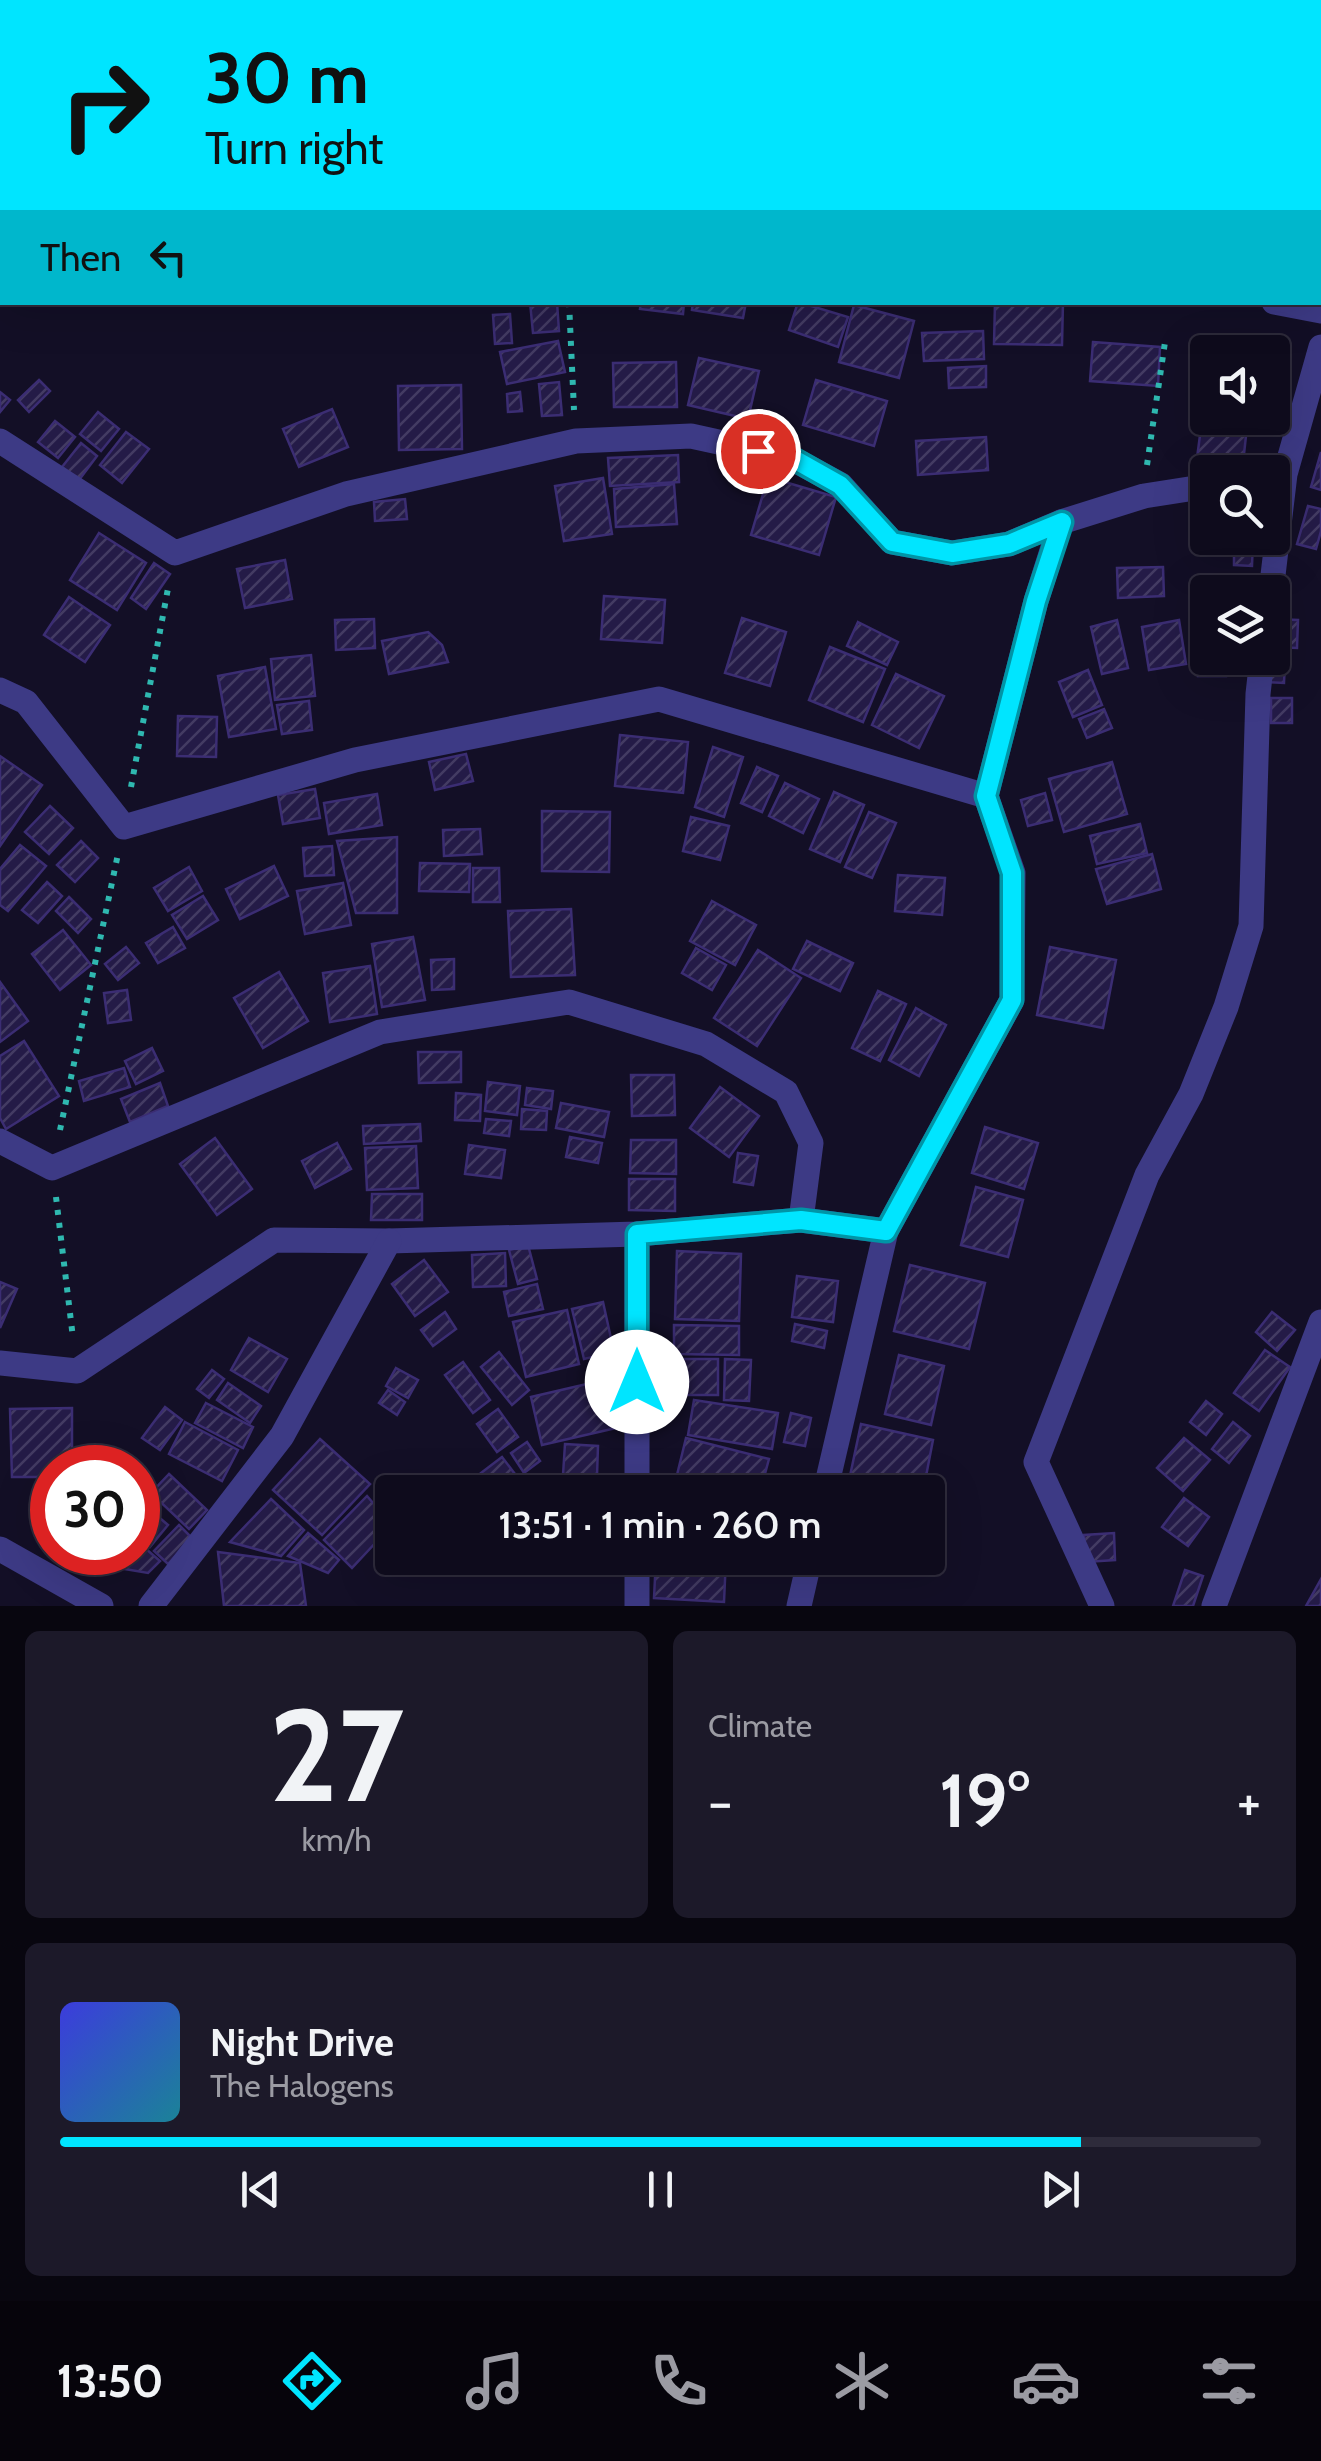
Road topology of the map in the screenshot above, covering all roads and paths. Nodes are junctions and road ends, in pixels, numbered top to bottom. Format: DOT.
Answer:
graph roads {
  1 [pos="569,305"];
  2 [pos="1288,305"];
  3 [pos="1321,312"];
  4 [pos="1165,342"];
  5 [pos="1321,347"];
  6 [pos="0,441"];
  7 [pos="576,441"];
  8 [pos="1286,455"];
  9 [pos="1190,489"];
  10 [pos="1144,496"];
  11 [pos="1062,522"];
  12 [pos="175,553"];
  13 [pos="1260,675"];
  14 [pos="0,690"];
  15 [pos="986,796"];
  16 [pos="124,827"];
  17 [pos="0,1141"];
  18 [pos="52,1168"];
  19 [pos="801,1220"];
  20 [pos="886,1231"];
  21 [pos="637,1234"];
  22 [pos="389,1241"];
  23 [pos="1321,1322"];
  24 [pos="0,1362"];
  25 [pos="77,1371"];
  26 [pos="637,1475"];
  27 [pos="830,1475"];
  28 [pos="0,1548"];
  29 [pos="637,1575"];
  30 [pos="806,1575"];
  31 [pos="59,1597"];
  32 [pos="101,1606"];
  33 [pos="151,1606"];
  34 [pos="637,1606"];
  35 [pos="799,1606"];
  36 [pos="1102,1606"];
  37 [pos="1214,1606"];
  1 -- 7 [label="path"];
  2 -- 3 [label="street"];
  4 -- 10 [label="path"];
  5 -- 8 [label="street"];
  6 -- 12 [label="street"];
  7 -- 11 [label="street"];
  7 -- 12 [label="street"];
  9 -- 10 [label="street"];
  10 -- 11 [label="street"];
  11 -- 15 [label="street"];
  12 -- 16 [label="path"];
  13 -- 36 [label="street"];
  14 -- 16 [label="street"];
  15 -- 16 [label="street"];
  15 -- 20 [label="street"];
  16 -- 18 [label="path"];
  17 -- 18 [label="street"];
  18 -- 19 [label="street"];
  18 -- 25 [label="path"];
  19 -- 20 [label="street"];
  19 -- 21 [label="street"];
  20 -- 27 [label="street"];
  21 -- 22 [label="street"];
  21 -- 26 [label="street"];
  22 -- 25 [label="street"];
  22 -- 33 [label="street"];
  23 -- 37 [label="street"];
  24 -- 25 [label="street"];
  28 -- 31 [label="street"];
  29 -- 34 [label="street"];
  30 -- 35 [label="street"];
  31 -- 32 [label="street"];
}
